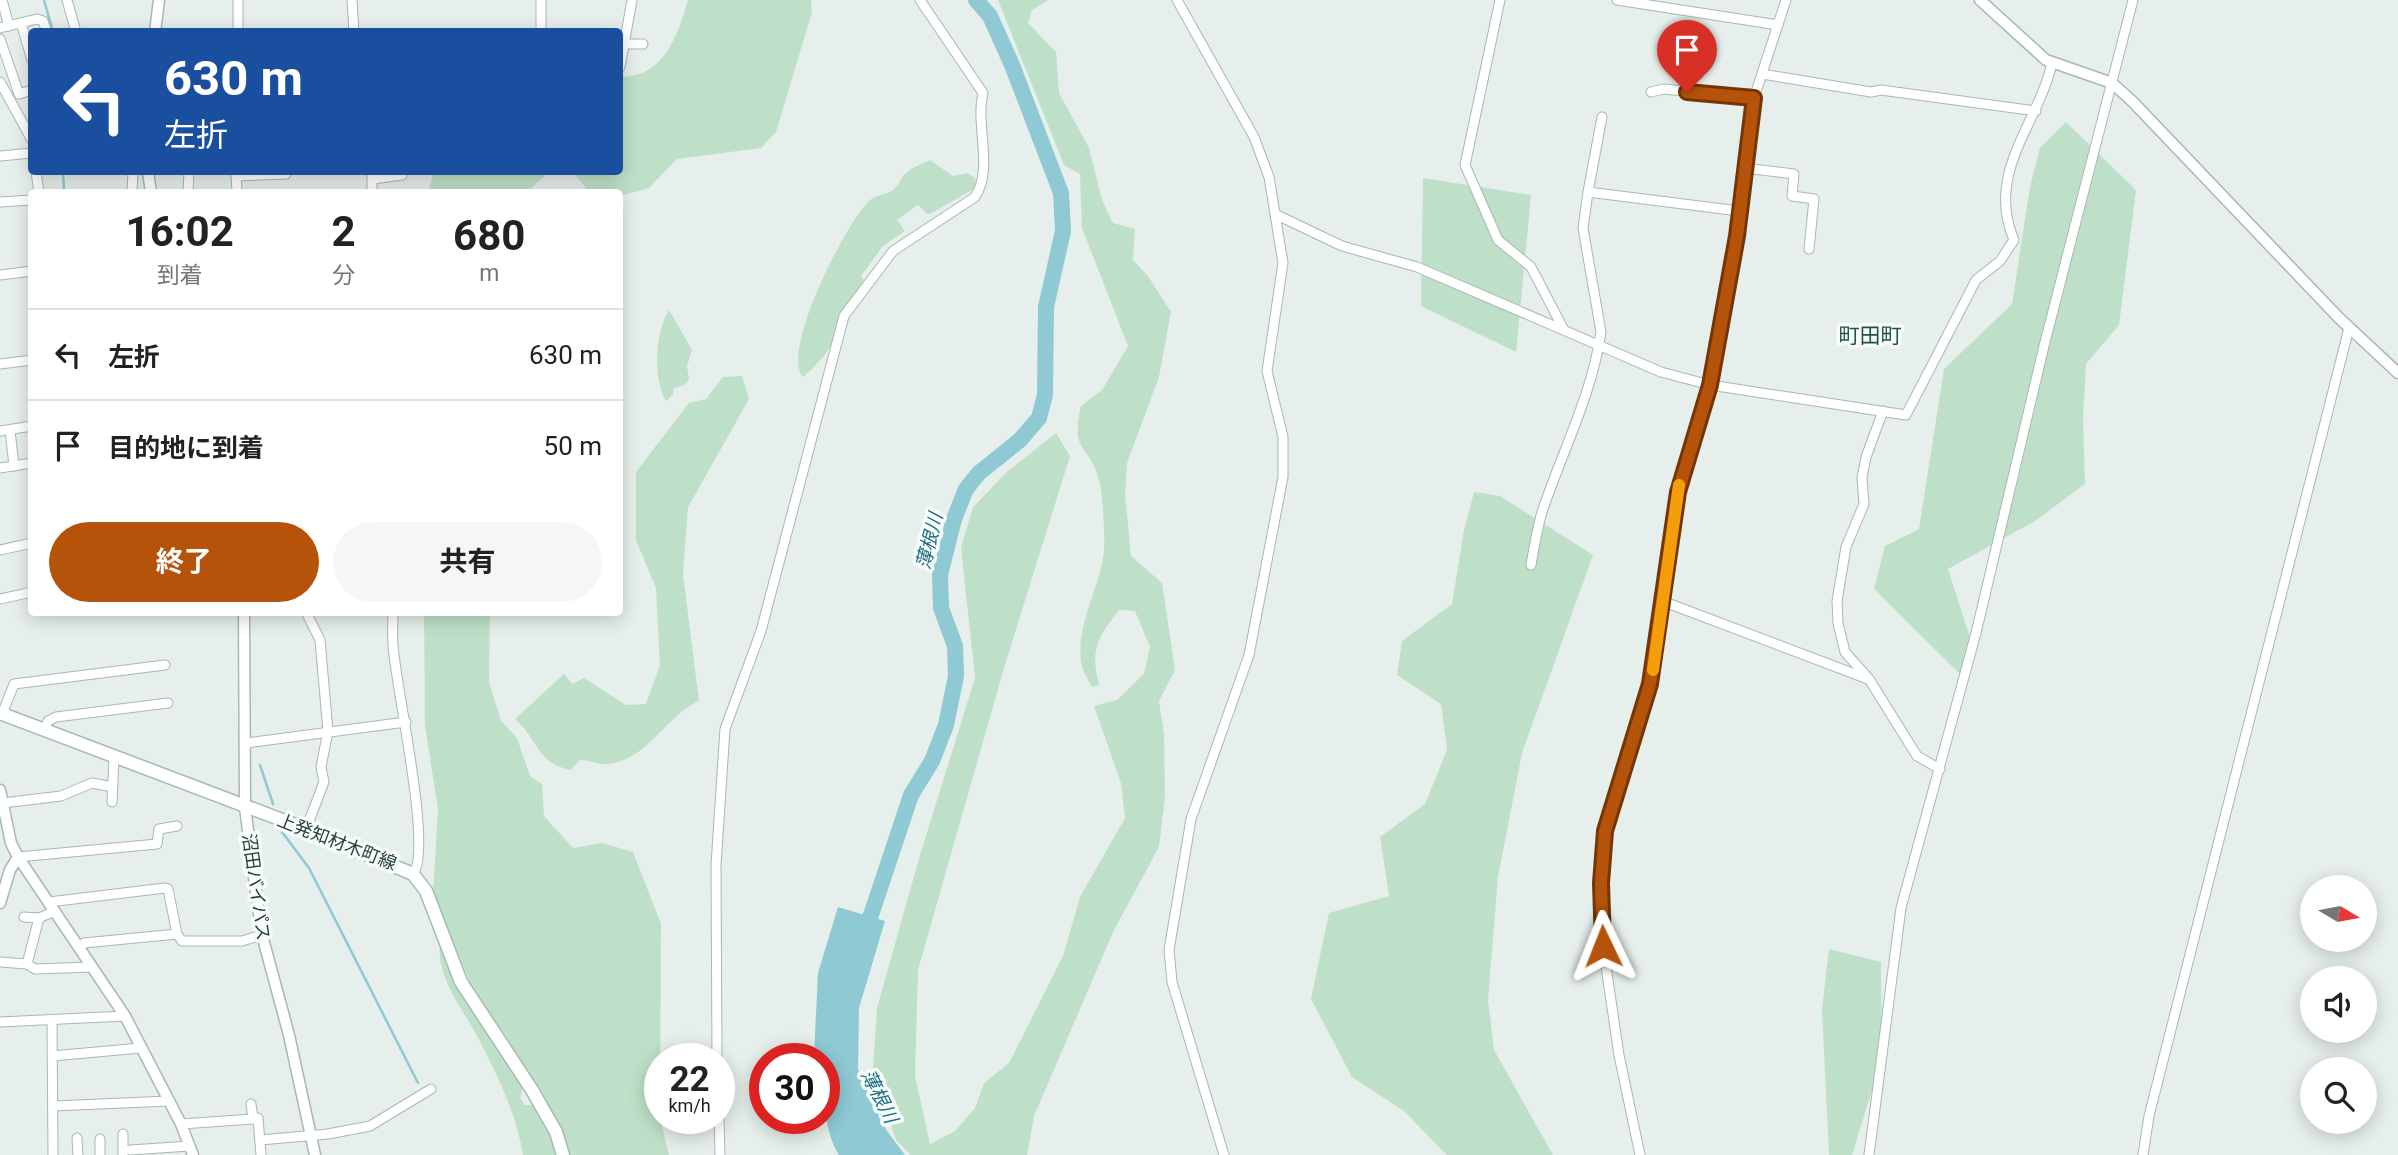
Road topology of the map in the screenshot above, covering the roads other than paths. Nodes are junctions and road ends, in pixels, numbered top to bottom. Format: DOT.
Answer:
graph roads {
  1 [pos="2,0"];
  2 [pos="67,0"];
  3 [pos="159,0"];
  4 [pos="238,0"];
  5 [pos="352,0"];
  6 [pos="541,0"];
  7 [pos="632,0"];
  8 [pos="920,0"];
  9 [pos="1177,0"];
  10 [pos="1500,0"];
  11 [pos="1617,0"];
  12 [pos="1786,0"];
  13 [pos="1980,0"];
  14 [pos="2133,0"];
  15 [pos="21,23"];
  16 [pos="1777,25"];
  17 [pos="5,27"];
  18 [pos="45,28"];
  19 [pos="75,28"];
  20 [pos="156,28"];
  21 [pos="238,28"];
  22 [pos="354,28"];
  23 [pos="541,28"];
  24 [pos="0,40"];
  25 [pos="624,44"];
  26 [pos="643,44"];
  27 [pos="28,47"];
  28 [pos="623,50"];
  29 [pos="2052,63"];
  30 [pos="1762,74"];
  31 [pos="0,82"];
  32 [pos="2112,83"];
  33 [pos="28,91"];
  34 [pos="1651,92"];
  35 [pos="1754,98"];
  36 [pos="2036,111"];
  37 [pos="1602,117"];
  38 [pos="28,133"];
  39 [pos="28,153"];
  40 [pos="0,156"];
  41 [pos="1744,168"];
  42 [pos="372,175"];
  43 [pos="402,175"];
  44 [pos="1588,192"];
  45 [pos="28,200"];
  46 [pos="0,202"];
  47 [pos="1739,211"];
  48 [pos="1277,215"];
  49 [pos="1809,249"];
  50 [pos="28,272"];
  51 [pos="0,275"];
  52 [pos="2349,328"];
  53 [pos="1564,330"];
  54 [pos="1599,346"];
  55 [pos="28,360"];
  56 [pos="0,364"];
  57 [pos="2398,373"];
  58 [pos="1710,385"];
  59 [pos="1882,411"];
  60 [pos="28,427"];
  61 [pos="5,431"];
  62 [pos="28,464"];
  63 [pos="14,466"];
  64 [pos="0,468"];
  65 [pos="28,545"];
  66 [pos="0,550"];
  67 [pos="1531,565"];
  68 [pos="28,593"];
  69 [pos="0,599"];
  70 [pos="1662,601"];
  71 [pos="244,616"];
  72 [pos="308,616"];
  73 [pos="393,616"];
  74 [pos="164,664"];
  75 [pos="1869,679"];
  76 [pos="168,703"];
  77 [pos="1,713"];
  78 [pos="406,722"];
  79 [pos="44,730"];
  80 [pos="328,731"];
  81 [pos="246,743"];
  82 [pos="114,757"];
  83 [pos="1941,769"];
  84 [pos="113,787"];
  85 [pos="0,790"];
  86 [pos="112,802"];
  87 [pos="3,803"];
  88 [pos="245,807"];
  89 [pos="177,826"];
  90 [pos="306,829"];
  91 [pos="18,857"];
  92 [pos="413,874"];
  93 [pos="0,904"];
  94 [pos="52,907"];
  95 [pos="24,917"];
  96 [pos="39,918"];
  97 [pos="177,934"];
  98 [pos="262,935"];
  99 [pos="79,948"];
  100 [pos="0,962"];
  101 [pos="27,964"];
  102 [pos="92,967"];
  103 [pos="125,1016"];
  104 [pos="52,1020"];
  105 [pos="0,1022"];
  106 [pos="717,1043"];
  107 [pos="141,1048"];
  108 [pos="52,1056"];
  109 [pos="431,1089"];
  110 [pos="170,1101"];
  111 [pos="251,1104"];
  112 [pos="53,1106"];
  113 [pos="253,1119"];
  114 [pos="181,1124"];
  115 [pos="123,1134"];
  116 [pos="719,1134"];
  117 [pos="310,1135"];
  118 [pos="77,1138"];
  119 [pos="100,1139"];
  120 [pos="260,1140"];
  121 [pos="191,1150"];
  122 [pos="127,1152"];
  123 [pos="53,1155"];
  124 [pos="78,1155"];
  125 [pos="100,1155"];
  126 [pos="261,1155"];
  127 [pos="315,1155"];
  128 [pos="563,1155"];
  129 [pos="720,1155"];
  130 [pos="1224,1155"];
  131 [pos="1640,1155"];
  132 [pos="1869,1155"];
  133 [pos="2143,1155"];
  1 -- 17 [label="street"];
  2 -- 19 [label="street"];
  3 -- 20 [label="street"];
  4 -- 21 [label="street"];
  5 -- 22 [label="street"];
  6 -- 23 [label="street"];
  7 -- 25 [label="street"];
  8 -- 106 [label="street"];
  9 -- 48 [label="street"];
  10 -- 53 [label="street"];
  11 -- 16 [label="street"];
  12 -- 16 [label="street"];
  13 -- 29 [label="street"];
  14 -- 32 [label="street"];
  15 -- 17 [label="street"];
  15 -- 18 [label="street"];
  15 -- 27 [label="street"];
  16 -- 30 [label="street"];
  24 -- 33 [label="street"];
  25 -- 26 [label="street"];
  25 -- 28 [label="street"];
  29 -- 32 [label="street"];
  29 -- 36 [label="street"];
  30 -- 35 [label="street"];
  30 -- 36 [label="street"];
  31 -- 38 [label="street"];
  32 -- 52 [label="street"];
  32 -- 83 [label="street"];
  34 -- 35 [label="street"];
  35 -- 41 [label="street"];
  36 -- 59 [label="street"];
  37 -- 44 [label="street"];
  39 -- 40 [label="street"];
  41 -- 47 [label="street"];
  41 -- 49 [label="street"];
  42 -- 43 [label="street"];
  44 -- 47 [label="street"];
  44 -- 54 [label="street"];
  45 -- 46 [label="street"];
  47 -- 58 [label="street"];
  48 -- 53 [label="street"];
  48 -- 130 [label="street"];
  50 -- 51 [label="street"];
  52 -- 57 [label="street"];
  52 -- 133 [label="street"];
  53 -- 54 [label="street"];
  54 -- 58 [label="street"];
  54 -- 67 [label="street"];
  55 -- 56 [label="street"];
  58 -- 59 [label="street"];
  58 -- 70 [label="street"];
  59 -- 75 [label="street"];
  60 -- 61 [label="street"];
  61 -- 63 [label="street"];
  62 -- 63 [label="street"];
  63 -- 64 [label="street"];
  65 -- 66 [label="street"];
  68 -- 69 [label="street"];
  70 -- 75 [label="street"];
  70 -- 131 [label="street"];
  71 -- 81 [label="street, 沼田バイパス"];
  72 -- 80 [label="street"];
  73 -- 78 [label="street"];
  74 -- 77 [label="street"];
  75 -- 83 [label="street"];
  76 -- 79 [label="street"];
  77 -- 79 [label="main road, 上発知材木町線"];
  78 -- 80 [label="street"];
  78 -- 92 [label="street"];
  79 -- 82 [label="main road, 上発知材木町線"];
  80 -- 81 [label="street"];
  80 -- 90 [label="street"];
  81 -- 88 [label="street, 沼田バイパス"];
  82 -- 84 [label="street"];
  82 -- 88 [label="main road, 上発知材木町線"];
  83 -- 132 [label="street"];
  84 -- 86 [label="street"];
  84 -- 87 [label="street"];
  85 -- 87 [label="street"];
  87 -- 91 [label="street"];
  88 -- 90 [label="main road, 上発知材木町線"];
  88 -- 98 [label="street, 沼田バイパス"];
  89 -- 91 [label="street"];
  90 -- 92 [label="main road, 上発知材木町線"];
  91 -- 93 [label="street"];
  91 -- 94 [label="street"];
  92 -- 128 [label="main road, 上発知材木町線"];
  94 -- 96 [label="street"];
  94 -- 97 [label="street"];
  94 -- 99 [label="street"];
  95 -- 96 [label="street"];
  96 -- 101 [label="street"];
  97 -- 98 [label="street"];
  97 -- 99 [label="street"];
  98 -- 117 [label="street, 沼田バイパス"];
  99 -- 102 [label="street"];
  100 -- 101 [label="street"];
  101 -- 102 [label="street"];
  102 -- 103 [label="street"];
  103 -- 104 [label="street"];
  103 -- 107 [label="street"];
  104 -- 105 [label="street"];
  104 -- 108 [label="street"];
  107 -- 108 [label="street"];
  107 -- 110 [label="street"];
  108 -- 112 [label="street"];
  109 -- 117 [label="street"];
  110 -- 112 [label="street"];
  110 -- 114 [label="street"];
  111 -- 113 [label="street"];
  112 -- 123 [label="street"];
  113 -- 114 [label="street"];
  113 -- 120 [label="street"];
  114 -- 121 [label="street"];
  115 -- 122 [label="street"];
  116 -- 129 [label="street"];
  117 -- 120 [label="street"];
  117 -- 127 [label="street, 沼田バイパス"];
  118 -- 124 [label="street"];
  119 -- 125 [label="street"];
  120 -- 126 [label="street"];
  121 -- 122 [label="street"];
}
